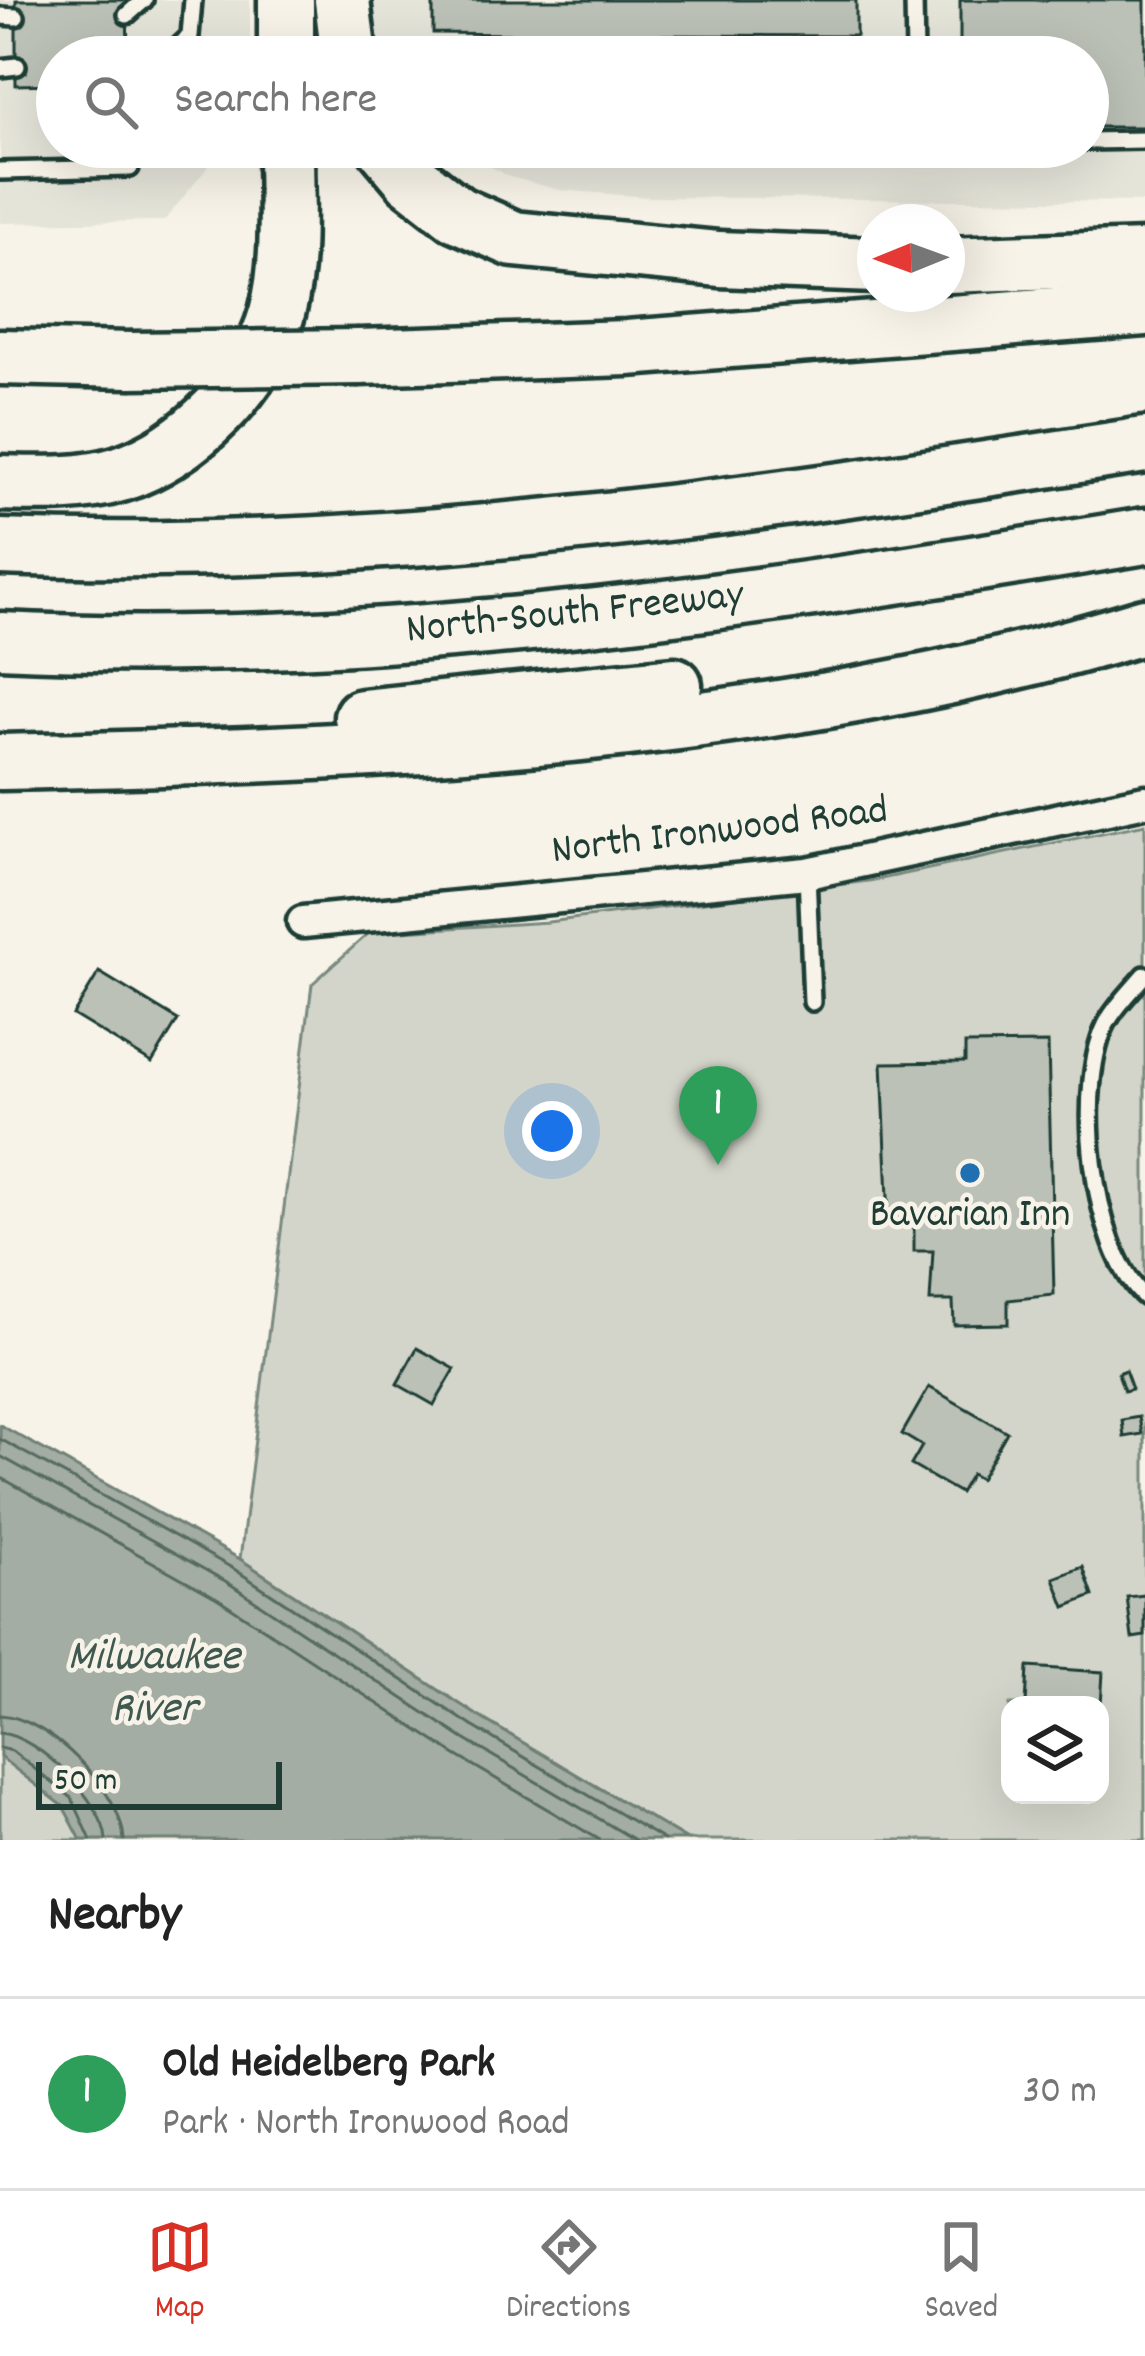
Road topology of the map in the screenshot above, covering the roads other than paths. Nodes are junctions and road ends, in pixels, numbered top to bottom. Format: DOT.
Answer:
graph roads {
  1 [pos="144,0"];
  2 [pos="193,0"];
  3 [pos="286,0"];
  4 [pos="342,0"];
  5 [pos="914,0"];
  6 [pos="127,15"];
  7 [pos="190,36"];
  8 [pos="286,36"];
  9 [pos="346,36"];
  10 [pos="915,36"];
  11 [pos="1145,140"];
  12 [pos="1109,141"];
  13 [pos="130,168"];
  14 [pos="285,168"];
  15 [pos="403,168"];
  16 [pos="0,171"];
  17 [pos="1145,257"];
  18 [pos="857,264"];
  19 [pos="965,264"];
  20 [pos="1145,308"];
  21 [pos="0,357"];
  22 [pos="1145,445"];
  23 [pos="0,483"];
  24 [pos="1145,536"];
  25 [pos="0,547"];
  26 [pos="1127,632"];
  27 [pos="0,640"];
  28 [pos="0,728"];
  29 [pos="0,762"];
  30 [pos="1145,801"];
  31 [pos="807,873"];
  32 [pos="303,922"];
  33 [pos="1145,975"];
  34 [pos="812,1002"];
  35 [pos="1145,1297"];
  1 -- 6 [label="lane"];
  2 -- 7 [label="lane"];
  3 -- 8 [label="highway"];
  4 -- 9 [label="highway"];
  5 -- 10 [label="lane"];
  11 -- 12 [label="lane"];
  13 -- 16 [label="lane"];
  14 -- 23 [label="highway"];
  15 -- 18 [label="highway"];
  17 -- 19 [label="highway"];
  20 -- 21 [label="highway, bridge"];
  22 -- 25 [label="highway"];
  24 -- 27 [label="highway, North-South Freeway"];
  26 -- 28 [label="highway"];
  26 -- 29 [label="highway"];
  30 -- 31 [label="street, North Ironwood Road"];
  31 -- 32 [label="street, North Ironwood Road"];
  31 -- 34 [label="lane"];
  33 -- 35 [label="lane"];
}
